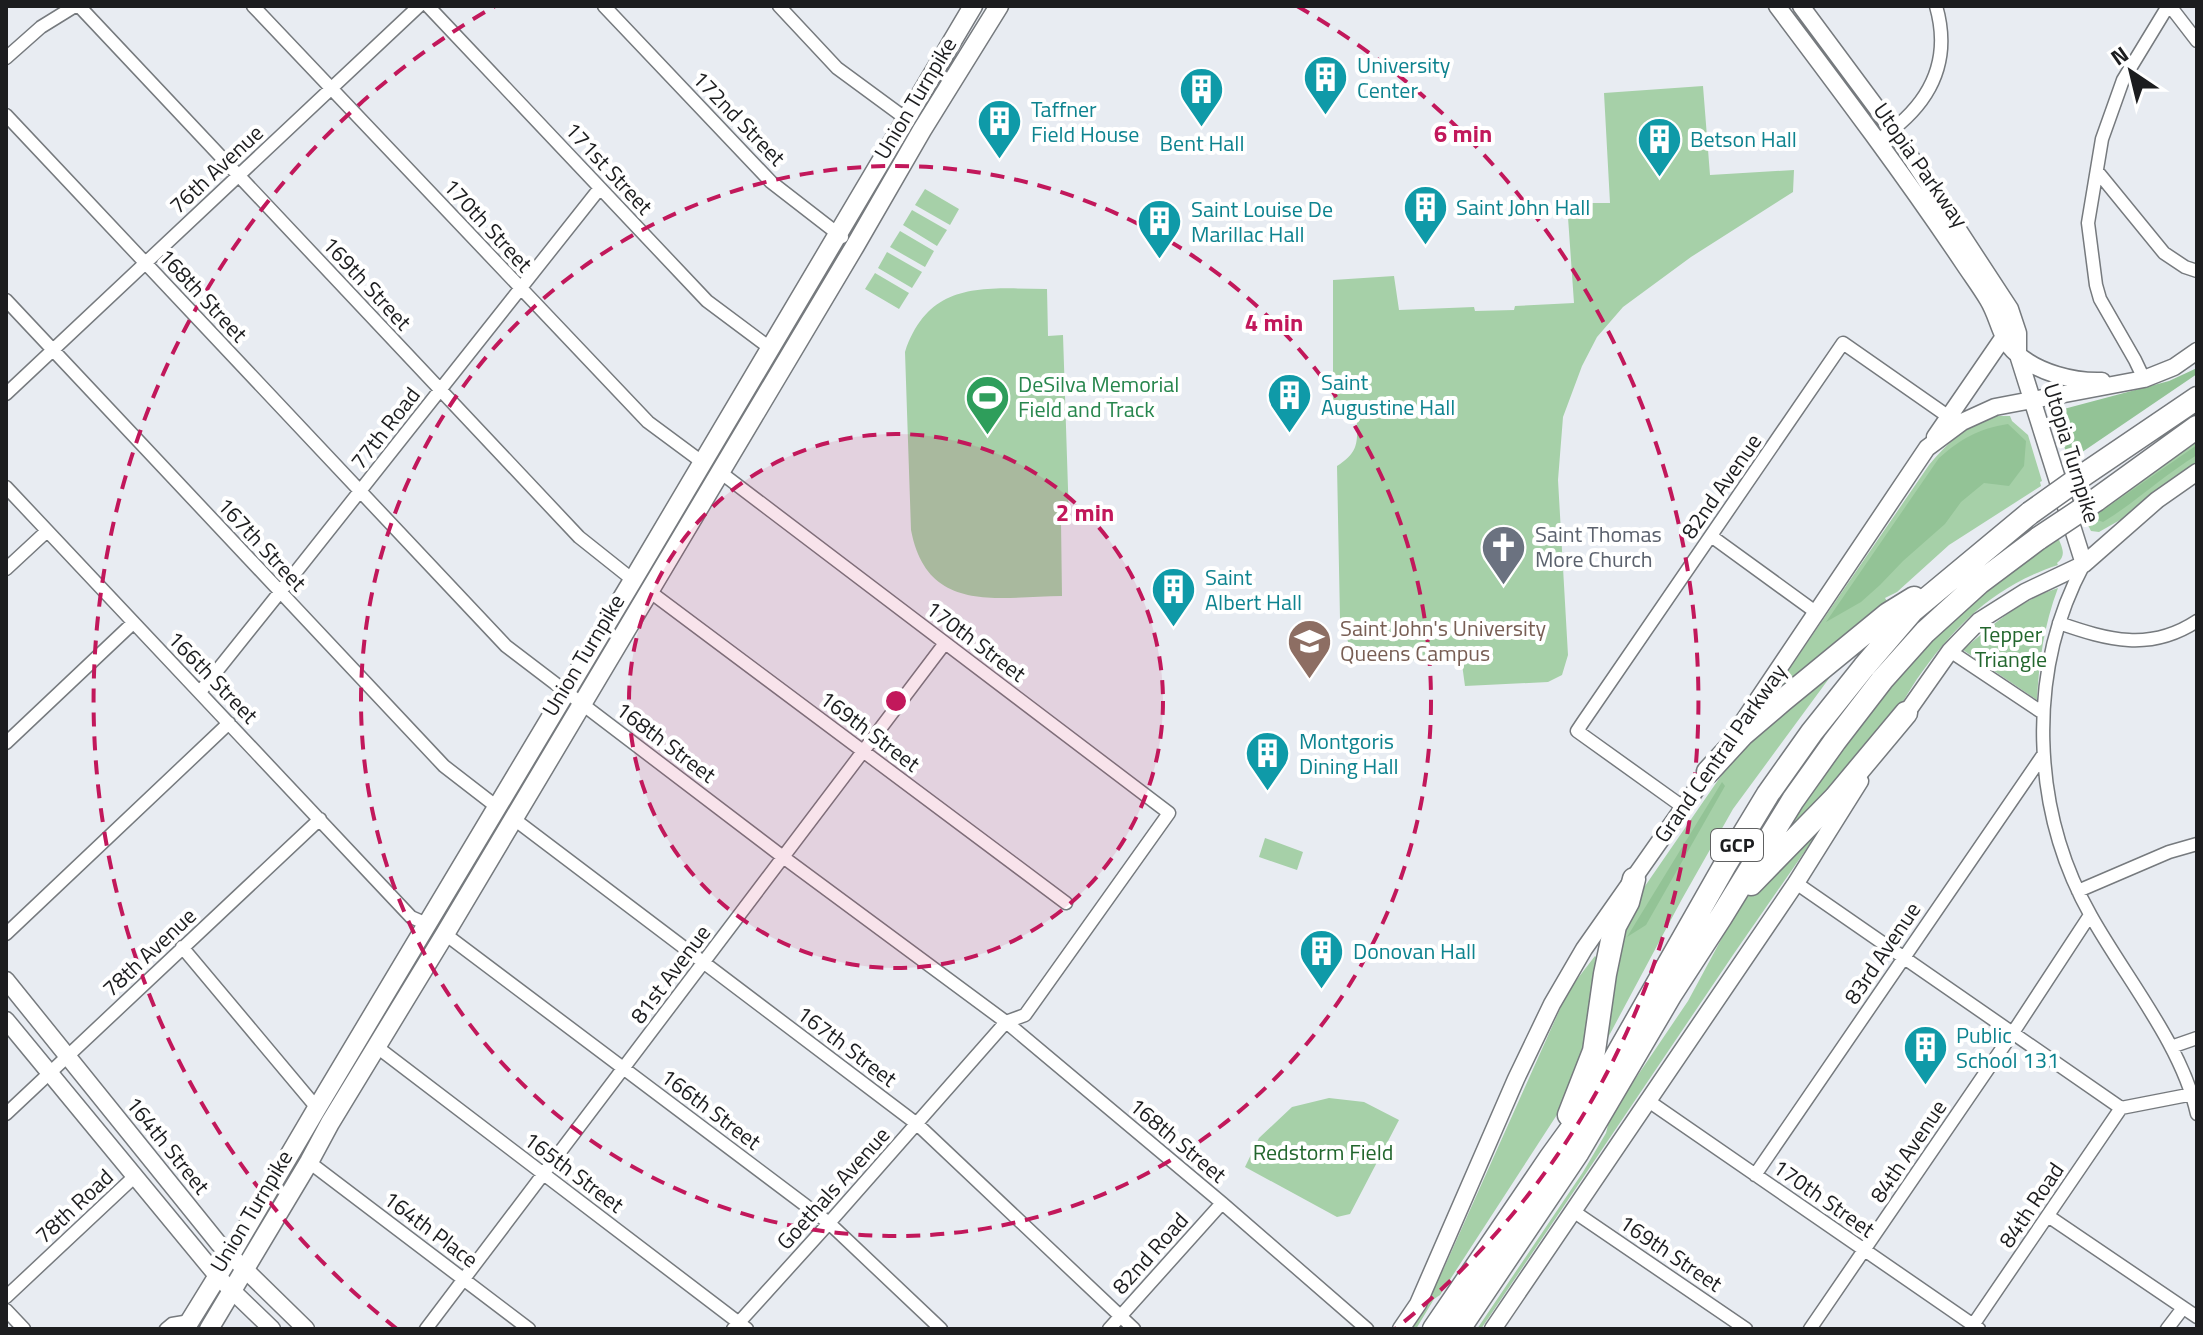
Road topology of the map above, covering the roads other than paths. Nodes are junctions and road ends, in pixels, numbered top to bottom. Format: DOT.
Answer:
graph roads {
  1 [pos="77,6"];
  2 [pos="253,6"];
  3 [pos="419,6"];
  4 [pos="428,6"];
  5 [pos="604,6"];
  6 [pos="779,6"];
  7 [pos="999,6"];
  8 [pos="1777,6"];
  9 [pos="1801,6"];
  10 [pos="1936,6"];
  11 [pos="2169,6"];
  12 [pos="967,9"];
  13 [pos="2197,41"];
  14 [pos="6,58"];
  15 [pos="331,89"];
  16 [pos="6,115"];
  17 [pos="905,118"];
  18 [pos="1893,130"];
  19 [pos="1878,140"];
  20 [pos="2097,171"];
  21 [pos="238,176"];
  22 [pos="600,188"];
  23 [pos="838,235"];
  24 [pos="855,246"];
  25 [pos="146,263"];
  26 [pos="2197,271"];
  27 [pos="520,289"];
  28 [pos="6,300"];
  29 [pos="2003,338"];
  30 [pos="770,348"];
  31 [pos="53,350"];
  32 [pos="2197,351"];
  33 [pos="2018,355"];
  34 [pos="2144,379"];
  35 [pos="440,390"];
  36 [pos="6,394"];
  37 [pos="2197,398"];
  38 [pos="2033,401"];
  39 [pos="1949,417"];
  40 [pos="2197,427"];
  41 [pos="1927,448"];
  42 [pos="702,462"];
  43 [pos="720,472"];
  44 [pos="2197,472"];
  45 [pos="6,487"];
  46 [pos="360,491"];
  47 [pos="47,531"];
  48 [pos="1711,536"];
  49 [pos="1965,564"];
  50 [pos="2084,564"];
  51 [pos="6,569"];
  52 [pos="641,585"];
  53 [pos="280,592"];
  54 [pos="1817,613"];
  55 [pos="2197,621"];
  56 [pos="133,623"];
  57 [pos="2059,623"];
  58 [pos="945,643"];
  59 [pos="1950,651"];
  60 [pos="200,692"];
  61 [pos="566,692"];
  62 [pos="582,704"];
  63 [pos="1906,713"];
  64 [pos="2043,713"];
  65 [pos="229,723"];
  66 [pos="6,743"];
  67 [pos="863,751"];
  68 [pos="2043,755"];
  69 [pos="1708,772"];
  70 [pos="497,807"];
  71 [pos="1683,807"];
  72 [pos="1169,813"];
  73 [pos="320,819"];
  74 [pos="514,819"];
  75 [pos="2197,844"];
  76 [pos="783,857"];
  77 [pos="1634,879"];
  78 [pos="1796,883"];
  79 [pos="2078,891"];
  80 [pos="1066,903"];
  81 [pos="2090,915"];
  82 [pos="1721,917"];
  83 [pos="427,924"];
  84 [pos="6,934"];
  85 [pos="445,934"];
  86 [pos="182,947"];
  87 [pos="1904,957"];
  88 [pos="704,962"];
  89 [pos="6,980"];
  90 [pos="6,1020"];
  91 [pos="1006,1022"];
  92 [pos="2014,1031"];
  93 [pos="2197,1038"];
  94 [pos="377,1047"];
  95 [pos="2171,1047"];
  96 [pos="68,1057"];
  97 [pos="624,1068"];
  98 [pos="50,1074"];
  99 [pos="2193,1094"];
  100 [pos="1647,1100"];
  101 [pos="317,1108"];
  102 [pos="2121,1108"];
  103 [pos="6,1114"];
  104 [pos="2197,1114"];
  105 [pos="917,1124"];
  106 [pos="1551,1157"];
  107 [pos="309,1162"];
  108 [pos="544,1174"];
  109 [pos="1755,1175"];
  110 [pos="134,1177"];
  111 [pos="1222,1203"];
  112 [pos="1573,1211"];
  113 [pos="2048,1216"];
  114 [pos="829,1223"];
  115 [pos="1864,1250"];
  116 [pos="230,1256"];
  117 [pos="244,1270"];
  118 [pos="218,1277"];
  119 [pos="464,1279"];
  120 [pos="231,1291"];
  121 [pos="6,1297"];
  122 [pos="2183,1308"];
  123 [pos="6,1310"];
  124 [pos="1121,1316"];
  125 [pos="2197,1317"];
  126 [pos="187,1325"];
  127 [pos="1500,1326"];
  128 [pos="740,1327"];
  129 [pos="1976,1327"];
  130 [pos="24,1329"];
  131 [pos="166,1329"];
  132 [pos="209,1329"];
  133 [pos="272,1329"];
  134 [pos="306,1329"];
  135 [pos="426,1329"];
  136 [pos="529,1329"];
  137 [pos="941,1329"];
  138 [pos="1109,1329"];
  139 [pos="1134,1329"];
  140 [pos="1367,1329"];
  141 [pos="1401,1329"];
  142 [pos="1434,1329"];
  143 [pos="1459,1329"];
  144 [pos="1746,1329"];
  145 [pos="1810,1329"];
  146 [pos="2167,1329"];
  1 -- 14 [label="street"];
  1 -- 21 [label="street, 169th Street"];
  2 -- 15 [label="street, 170th Street"];
  3 -- 15 [label="street, 76th Avenue"];
  4 -- 22 [label="street, 171st Street"];
  5 -- 23 [label="street, 172nd Street"];
  6 -- 17 [label="street"];
  7 -- 24 [label="main road, Union Turnpike"];
  8 -- 19 [label="main road, Utopia Parkway"];
  9 -- 18 [label="main road, Utopia Parkway"];
  10 -- 18 [label="street"];
  11 -- 13 [label="street"];
  11 -- 20 [label="street"];
  12 -- 17 [label="main road, Union Turnpike"];
  15 -- 21 [label="street, 76th Avenue"];
  15 -- 27 [label="street, 170th Street"];
  16 -- 25 [label="street, 168th Street"];
  17 -- 23 [label="main road, Union Turnpike"];
  18 -- 19 [label="street"];
  18 -- 33 [label="main road, Utopia Parkway"];
  19 -- 29 [label="main road, Utopia Parkway"];
  20 -- 26 [label="street"];
  20 -- 34 [label="street"];
  21 -- 25 [label="street, 76th Avenue"];
  21 -- 35 [label="street, 169th Street"];
  22 -- 27 [label="street, 77th Road"];
  22 -- 30 [label="street, 171st Street"];
  23 -- 24 [label="street, 172nd Street"];
  23 -- 30 [label="main road, Union Turnpike"];
  24 -- 43 [label="main road, Union Turnpike"];
  25 -- 31 [label="street, 76th Avenue"];
  25 -- 46 [label="street, 168th Street"];
  27 -- 35 [label="street, 77th Road"];
  27 -- 42 [label="street, 170th Street"];
  28 -- 31 [label="street, 167th Street"];
  29 -- 33 [label="main road, Utopia Parkway"];
  29 -- 39 [label="main road"];
  30 -- 42 [label="main road, Union Turnpike"];
  31 -- 36 [label="street, 76th Avenue"];
  31 -- 53 [label="street, 167th Street"];
  32 -- 34 [label="main road, Grand Central Parkway"];
  33 -- 34 [label="main road"];
  33 -- 38 [label="main road, Utopia Turnpike"];
  34 -- 38 [label="main road, Grand Central Parkway"];
  35 -- 46 [label="street, 77th Road"];
  35 -- 52 [label="street, 169th Street"];
  37 -- 49 [label="highway, GCP, bridge"];
  38 -- 41 [label="main road, Grand Central Parkway"];
  38 -- 50 [label="main road, Utopia Turnpike"];
  39 -- 41 [label="main road"];
  39 -- 48 [label="street, 82nd Avenue"];
  40 -- 82 [label="highway, GCP, bridge"];
  41 -- 54 [label="main road, Grand Central Parkway"];
  42 -- 52 [label="main road, Union Turnpike"];
  43 -- 52 [label="main road, Union Turnpike"];
  43 -- 58 [label="street, 170th Street"];
  44 -- 50 [label="main road"];
  45 -- 47 [label="street, 166th Street"];
  46 -- 53 [label="street, 77th Road"];
  46 -- 61 [label="street, 168th Street"];
  47 -- 51 [label="street"];
  47 -- 56 [label="street, 166th Street"];
  48 -- 54 [label="street"];
  48 -- 71 [label="street, 82nd Avenue"];
  49 -- 69 [label="highway"];
  49 -- 106 [label="highway, GCP"];
  50 -- 57 [label="street"];
  50 -- 59 [label="main road"];
  52 -- 61 [label="main road, Union Turnpike"];
  52 -- 62 [label="main road, Union Turnpike"];
  52 -- 67 [label="street, 169th Street"];
  53 -- 60 [label="street, 77th Road"];
  53 -- 70 [label="street, 167th Street"];
  54 -- 69 [label="main road, Grand Central Parkway"];
  55 -- 57 [label="street"];
  56 -- 60 [label="street, 166th Street"];
  56 -- 66 [label="street"];
  57 -- 64 [label="street"];
  58 -- 67 [label="street, 81st Avenue"];
  58 -- 72 [label="street, 170th Street"];
  59 -- 63 [label="main road"];
  59 -- 64 [label="street"];
  60 -- 65 [label="street, 166th Street"];
  61 -- 62 [label="street, 168th Street"];
  61 -- 70 [label="main road, Union Turnpike"];
  62 -- 74 [label="main road, Union Turnpike"];
  62 -- 76 [label="street, 168th Street"];
  63 -- 78 [label="main road"];
  63 -- 82 [label="highway"];
  64 -- 68 [label="street"];
  65 -- 73 [label="street, 166th Street"];
  65 -- 84 [label="street"];
  67 -- 76 [label="street, 81st Avenue"];
  67 -- 80 [label="street, 169th Street"];
  68 -- 79 [label="street"];
  68 -- 87 [label="street, 83rd Avenue"];
  69 -- 71 [label="main road, Grand Central Parkway"];
  70 -- 83 [label="main road, Union Turnpike"];
  71 -- 77 [label="main road, Grand Central Parkway"];
  72 -- 91 [label="street, Goethals Avenue"];
  73 -- 83 [label="street, 166th Street"];
  73 -- 86 [label="street, 78th Avenue"];
  74 -- 85 [label="main road, Union Turnpike"];
  74 -- 88 [label="street, 167th Street"];
  75 -- 79 [label="street"];
  76 -- 88 [label="street, 81st Avenue"];
  76 -- 91 [label="street, 168th Street"];
  77 -- 106 [label="highway"];
  77 -- 141 [label="main road, Grand Central Parkway"];
  78 -- 87 [label="street"];
  78 -- 100 [label="main road"];
  79 -- 81 [label="street"];
  81 -- 92 [label="street, 84th Avenue"];
  81 -- 95 [label="street"];
  82 -- 143 [label="highway, GCP"];
  83 -- 101 [label="main road, Union Turnpike"];
  85 -- 94 [label="main road, Union Turnpike"];
  85 -- 97 [label="street, 166th Street"];
  86 -- 96 [label="street, 78th Avenue"];
  86 -- 101 [label="street"];
  87 -- 92 [label="street"];
  87 -- 109 [label="street, 83rd Avenue"];
  88 -- 97 [label="street, 81st Avenue"];
  88 -- 105 [label="street, 167th Street"];
  89 -- 96 [label="main road, 164th Street"];
  90 -- 98 [label="main road, 164th Street"];
  91 -- 105 [label="street, Goethals Avenue"];
  91 -- 111 [label="street, 168th Street"];
  92 -- 102 [label="street"];
  92 -- 115 [label="street, 84th Avenue"];
  93 -- 95 [label="street"];
  94 -- 107 [label="main road, Union Turnpike"];
  94 -- 108 [label="street, 165th Street"];
  95 -- 99 [label="street"];
  96 -- 98 [label="street, 78th Avenue"];
  96 -- 116 [label="main road, 164th Street"];
  97 -- 108 [label="street, 81st Avenue"];
  97 -- 114 [label="street, 166th Street"];
  98 -- 103 [label="street, 78th Avenue"];
  98 -- 110 [label="main road, 164th Street"];
  99 -- 102 [label="street"];
  99 -- 104 [label="street"];
  100 -- 109 [label="street, 170th Street"];
  100 -- 112 [label="main road"];
  101 -- 116 [label="main road, Union Turnpike"];
  102 -- 113 [label="street, 84th Road"];
  105 -- 114 [label="street, Goethals Avenue"];
  105 -- 124 [label="street, 167th Street"];
  106 -- 142 [label="highway, GCP"];
  107 -- 117 [label="main road, Union Turnpike"];
  107 -- 119 [label="street, 164th Place"];
  108 -- 119 [label="street, 81st Avenue"];
  108 -- 128 [label="street, 165th Street"];
  109 -- 115 [label="street, 170th Street"];
  110 -- 118 [label="main road, 164th Street"];
  110 -- 121 [label="street, 78th Road"];
  111 -- 124 [label="street, 82nd Road"];
  111 -- 140 [label="street, 168th Street"];
  112 -- 127 [label="main road"];
  112 -- 144 [label="street, 169th Street"];
  113 -- 122 [label="street"];
  113 -- 129 [label="street, 84th Road"];
  114 -- 128 [label="street, Goethals Avenue"];
  114 -- 137 [label="street, 166th Street"];
  115 -- 129 [label="street, 170th Street"];
  115 -- 145 [label="street, 84th Avenue"];
  116 -- 117 [label="main road, 164th Street"];
  116 -- 118 [label="main road, Union Turnpike"];
  117 -- 120 [label="main road, Union Turnpike"];
  117 -- 134 [label="main road, 164th Street"];
  118 -- 120 [label="main road, 164th Street"];
  118 -- 126 [label="main road, Union Turnpike"];
  119 -- 135 [label="street, 81st Avenue"];
  119 -- 136 [label="street, 164th Place"];
  120 -- 132 [label="main road, Union Turnpike"];
  120 -- 133 [label="main road, 164th Street"];
  122 -- 125 [label="street"];
  122 -- 146 [label="street"];
  123 -- 130 [label="street"];
  124 -- 138 [label="street, 82nd Road"];
  124 -- 139 [label="street, 167th Street"];
  126 -- 131 [label="street"];
}
